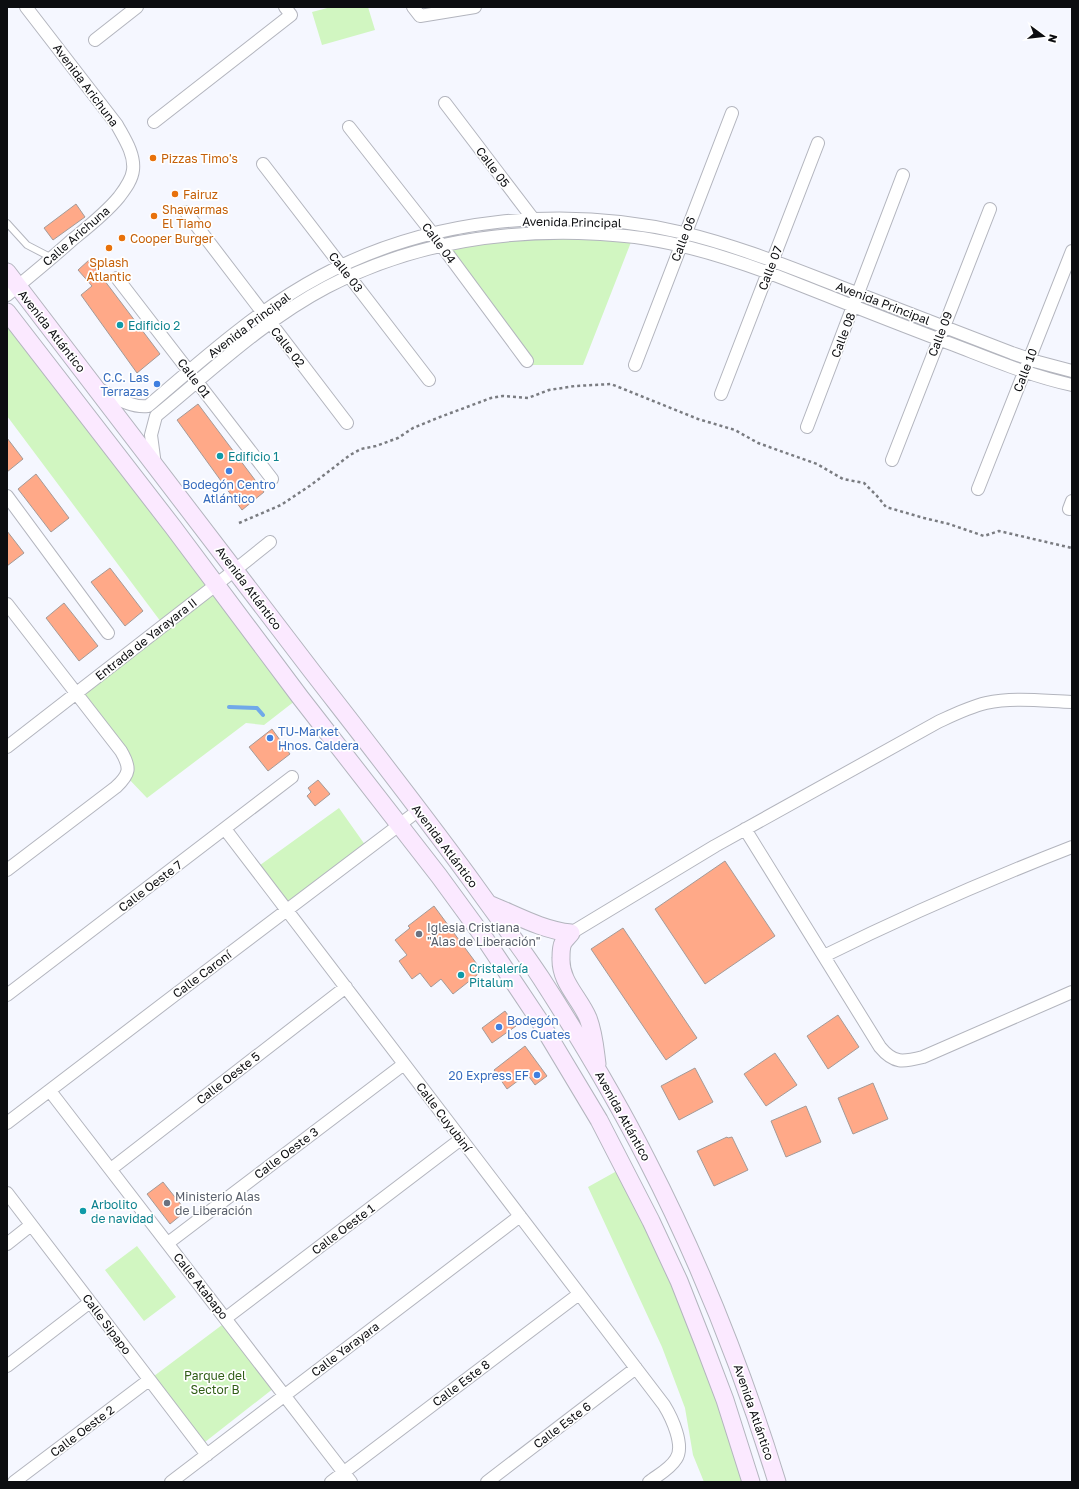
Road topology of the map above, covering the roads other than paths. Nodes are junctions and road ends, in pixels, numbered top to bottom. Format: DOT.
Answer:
graph roads {
  1 [pos="26,7"];
  2 [pos="137,7"];
  3 [pos="284,7"];
  4 [pos="413,7"];
  5 [pos="475,7"];
  6 [pos="95,40"];
  7 [pos="445,103"];
  8 [pos="732,113"];
  9 [pos="154,122"];
  10 [pos="349,127"];
  11 [pos="818,143"];
  12 [pos="263,164"];
  13 [pos="133,169"];
  14 [pos="903,175"];
  15 [pos="990,209"];
  16 [pos="186,212"];
  17 [pos="534,220"];
  18 [pos="7,223"];
  19 [pos="433,234"];
  20 [pos="534,234"];
  21 [pos="686,234"];
  22 [pos="681,245"];
  23 [pos="441,246"];
  24 [pos="1072,251"];
  25 [pos="52,258"];
  26 [pos="773,261"];
  27 [pos="341,266"];
  28 [pos="7,272"];
  29 [pos="768,273"];
  30 [pos="349,277"];
  31 [pos="117,278"];
  32 [pos="12,291"];
  33 [pos="858,294"];
  34 [pos="854,306"];
  35 [pos="7,312"];
  36 [pos="262,312"];
  37 [pos="270,323"];
  38 [pos="943,327"];
  39 [pos="938,339"];
  40 [pos="1029,359"];
  41 [pos="527,361"];
  42 [pos="635,365"];
  43 [pos="189,371"];
  44 [pos="1072,371"];
  45 [pos="1024,372"];
  46 [pos="429,380"];
  47 [pos="197,382"];
  48 [pos="1072,385"];
  49 [pos="96,387"];
  50 [pos="721,394"];
  51 [pos="347,423"];
  52 [pos="807,427"];
  53 [pos="892,460"];
  54 [pos="155,465"];
  55 [pos="272,479"];
  56 [pos="978,489"];
  57 [pos="7,496"];
  58 [pos="270,542"];
  59 [pos="236,570"];
  60 [pos="217,585"];
  61 [pos="8,607"];
  62 [pos="108,633"];
  63 [pos="76,694"];
  64 [pos="1072,702"];
  65 [pos="7,747"];
  66 [pos="292,777"];
  67 [pos="419,810"];
  68 [pos="399,826"];
  69 [pos="225,829"];
  70 [pos="745,830"];
  71 [pos="1072,847"];
  72 [pos="7,870"];
  73 [pos="488,903"];
  74 [pos="288,910"];
  75 [pos="571,933"];
  76 [pos="824,956"];
  77 [pos="346,987"];
  78 [pos="1072,992"];
  79 [pos="7,995"];
  80 [pos="404,1064"];
  81 [pos="598,1072"];
  82 [pos="50,1091"];
  83 [pos="7,1124"];
  84 [pos="461,1139"];
  85 [pos="111,1169"];
  86 [pos="7,1193"];
  87 [pos="520,1216"];
  88 [pos="31,1225"];
  89 [pos="168,1243"];
  90 [pos="7,1244"];
  91 [pos="579,1294"];
  92 [pos="90,1302"];
  93 [pos="226,1318"];
  94 [pos="7,1366"];
  95 [pos="636,1368"];
  96 [pos="149,1380"];
  97 [pos="284,1395"];
  98 [pos="207,1455"];
  99 [pos="347,1477"];
  100 [pos="14,1482"];
  101 [pos="171,1482"];
  102 [pos="331,1482"];
  103 [pos="487,1482"];
  104 [pos="649,1482"];
  105 [pos="751,1482"];
  106 [pos="777,1482"];
  1 -- 13 [label="street, Avenida Arichuna"];
  2 -- 6 [label="street"];
  3 -- 9 [label="street"];
  4 -- 5 [label="street"];
  7 -- 17 [label="street, Calle 05"];
  8 -- 21 [label="street, Calle 06"];
  10 -- 19 [label="street, Calle 04"];
  11 -- 26 [label="street, Calle 07"];
  12 -- 27 [label="street, Calle 03"];
  13 -- 25 [label="street, Calle Arichuna"];
  14 -- 33 [label="street, Calle 08"];
  15 -- 38 [label="street, Calle 09"];
  16 -- 36 [label="street, Calle 02"];
  17 -- 19 [label="street, Avenida Principal"];
  17 -- 20 [label="street"];
  17 -- 21 [label="street, Avenida Principal"];
  18 -- 25 [label="lane"];
  19 -- 23 [label="street, Calle 04"];
  19 -- 27 [label="street, Avenida Principal"];
  20 -- 22 [label="street, Avenida Principal"];
  20 -- 23 [label="street, Avenida Principal"];
  21 -- 22 [label="street, Calle 06"];
  21 -- 26 [label="street, Avenida Principal"];
  22 -- 29 [label="street, Avenida Principal"];
  22 -- 42 [label="street, Calle 06"];
  23 -- 30 [label="street, Avenida Principal"];
  23 -- 41 [label="street, Calle 04"];
  24 -- 40 [label="street, Calle 10"];
  25 -- 32 [label="street, Calle Arichuna"];
  26 -- 29 [label="street, Calle 07"];
  26 -- 33 [label="street, Avenida Principal"];
  27 -- 30 [label="street, Calle 03"];
  27 -- 36 [label="street, Avenida Principal"];
  28 -- 32 [label="main road, Avenida Atlántico"];
  29 -- 34 [label="street, Avenida Principal"];
  29 -- 50 [label="street, Calle 07"];
  30 -- 37 [label="street, Avenida Principal"];
  30 -- 46 [label="street, Calle 03"];
  31 -- 43 [label="street, Calle 01"];
  32 -- 49 [label="main road, Avenida Atlántico"];
  33 -- 34 [label="street, Calle 08"];
  33 -- 38 [label="street, Avenida Principal"];
  34 -- 39 [label="street, Avenida Principal"];
  34 -- 52 [label="street, Calle 08"];
  35 -- 60 [label="main road, Avenida Atlántico"];
  36 -- 37 [label="street, Calle 02"];
  36 -- 43 [label="street, Avenida Principal"];
  37 -- 47 [label="street, Avenida Principal"];
  37 -- 51 [label="street, Calle 02"];
  38 -- 39 [label="street, Calle 09"];
  38 -- 40 [label="street, Avenida Principal"];
  39 -- 45 [label="street, Avenida Principal"];
  39 -- 53 [label="street, Calle 09"];
  40 -- 44 [label="street, Avenida Principal"];
  40 -- 45 [label="street, Calle 10"];
  43 -- 47 [label="street, Calle 01"];
  43 -- 49 [label="street, Avenida Principal"];
  45 -- 48 [label="street, Avenida Principal"];
  45 -- 56 [label="street, Calle 10"];
  47 -- 54 [label="street, Avenida Principal"];
  47 -- 55 [label="street, Calle 01"];
  49 -- 54 [label="main road, Avenida Atlántico"];
  54 -- 59 [label="main road, Avenida Atlántico"];
  57 -- 62 [label="street"];
  58 -- 59 [label="street, Entrada de Yarayara II"];
  59 -- 60 [label="street, Entrada de Yarayara II"];
  59 -- 67 [label="main road, Avenida Atlántico"];
  60 -- 63 [label="street, Entrada de Yarayara II"];
  60 -- 68 [label="main road, Avenida Atlántico"];
  61 -- 63 [label="street"];
  63 -- 65 [label="street, Entrada de Yarayara II"];
  63 -- 72 [label="street"];
  64 -- 70 [label="street"];
  66 -- 69 [label="street, Calle Oeste 7"];
  67 -- 68 [label="street, Calle Caroní"];
  67 -- 73 [label="main road, Avenida Atlántico"];
  68 -- 74 [label="street, Calle Caroní"];
  68 -- 105 [label="main road, Avenida Atlántico"];
  69 -- 74 [label="street, Calle Cuyubiní"];
  69 -- 79 [label="street, Calle Oeste 7"];
  70 -- 75 [label="street"];
  70 -- 76 [label="street"];
  71 -- 76 [label="street"];
  73 -- 75 [label="main road"];
  73 -- 81 [label="main road, Avenida Atlántico"];
  74 -- 77 [label="street, Calle Cuyubiní"];
  74 -- 82 [label="street, Calle Caroní"];
  75 -- 81 [label="main road"];
  76 -- 78 [label="street"];
  77 -- 80 [label="street, Calle Cuyubiní"];
  77 -- 85 [label="street, Calle Oeste 5"];
  80 -- 84 [label="street, Calle Cuyubiní"];
  80 -- 89 [label="street, Calle Oeste 3"];
  81 -- 106 [label="main road, Avenida Atlántico"];
  82 -- 83 [label="street, Calle Caroní"];
  82 -- 85 [label="street, Calle Atabapo"];
  84 -- 87 [label="street, Calle Cuyubiní"];
  84 -- 93 [label="street, Calle Oeste 1"];
  85 -- 89 [label="street, Calle Atabapo"];
  86 -- 88 [label="street, Calle Sipapo"];
  87 -- 91 [label="street, Calle Cuyubiní"];
  87 -- 97 [label="street, Calle Yarayara"];
  88 -- 90 [label="street"];
  88 -- 92 [label="street, Calle Sipapo"];
  89 -- 93 [label="street, Calle Atabapo"];
  91 -- 95 [label="street, Calle Cuyubiní"];
  91 -- 99 [label="street, Calle Este 8"];
  92 -- 94 [label="street"];
  92 -- 96 [label="street, Calle Sipapo"];
  93 -- 97 [label="street, Calle Atabapo"];
  95 -- 103 [label="street, Calle Este 6"];
  95 -- 104 [label="street, Calle Cuyubiní"];
  96 -- 98 [label="street, Calle Sipapo"];
  96 -- 100 [label="street, Calle Oeste 2"];
  97 -- 98 [label="street, Calle Yarayara"];
  97 -- 99 [label="street, Calle Atabapo"];
  98 -- 101 [label="street, Calle Yarayara"];
  99 -- 102 [label="street, Calle Este 8"];
}
